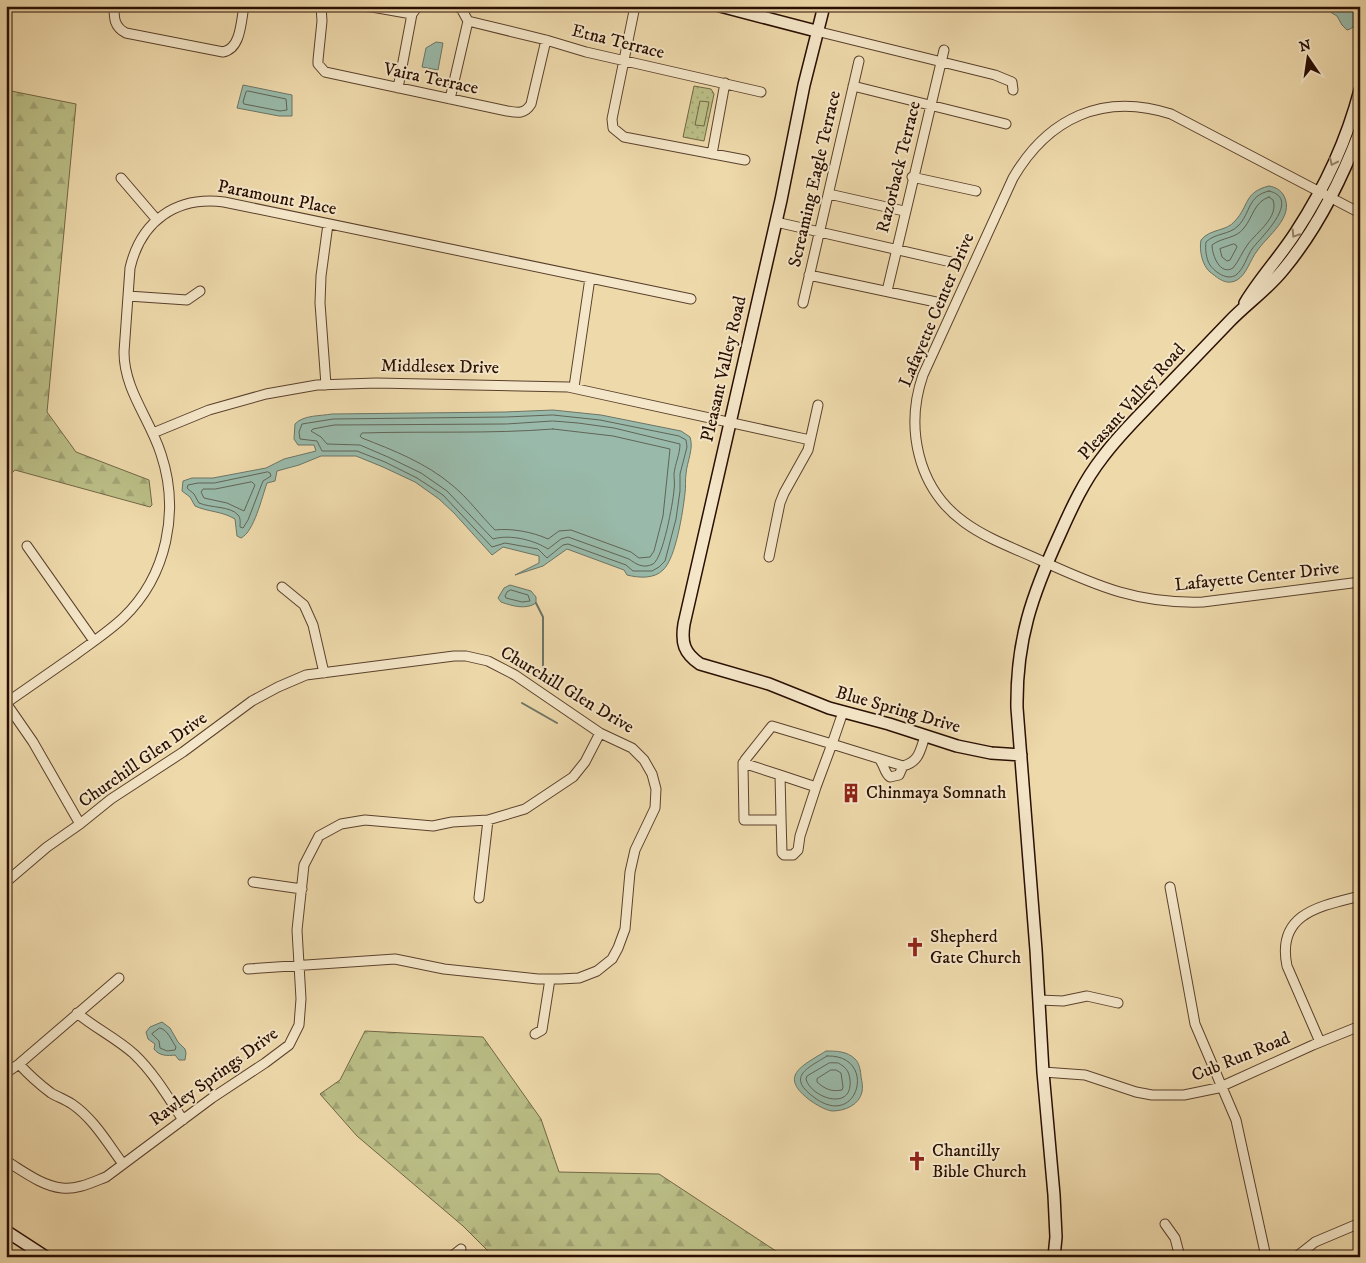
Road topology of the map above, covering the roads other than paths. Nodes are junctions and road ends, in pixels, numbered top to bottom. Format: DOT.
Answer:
graph roads {
  1 [pos="114,6"];
  2 [pos="244,6"];
  3 [pos="321,6"];
  4 [pos="357,6"];
  5 [pos="418,6"];
  6 [pos="457,6"];
  7 [pos="635,6"];
  8 [pos="720,6"];
  9 [pos="824,6"];
  10 [pos="412,14"];
  11 [pos="468,21"];
  12 [pos="816,31"];
  13 [pos="546,40"];
  14 [pos="944,50"];
  15 [pos="623,61"];
  16 [pos="859,61"];
  17 [pos="941,62"];
  18 [pos="725,84"];
  19 [pos="853,86"];
  20 [pos="398,88"];
  21 [pos="1013,90"];
  22 [pos="1360,90"];
  23 [pos="761,92"];
  24 [pos="450,98"];
  25 [pos="931,105"];
  26 [pos="1006,124"];
  27 [pos="1360,131"];
  28 [pos="712,154"];
  29 [pos="745,160"];
  30 [pos="912,177"];
  31 [pos="121,178"];
  32 [pos="976,191"];
  33 [pos="1319,192"];
  34 [pos="828,194"];
  35 [pos="1331,198"];
  36 [pos="904,211"];
  37 [pos="1360,213"];
  38 [pos="157,220"];
  39 [pos="776,222"];
  40 [pos="328,224"];
  41 [pos="819,233"];
  42 [pos="896,250"];
  43 [pos="951,262"];
  44 [pos="809,274"];
  45 [pos="590,278"];
  46 [pos="200,291"];
  47 [pos="886,291"];
  48 [pos="128,296"];
  49 [pos="691,299"];
  50 [pos="936,302"];
  51 [pos="803,303"];
  52 [pos="1241,309"];
  53 [pos="326,384"];
  54 [pos="574,388"];
  55 [pos="818,405"];
  56 [pos="730,422"];
  57 [pos="153,433"];
  58 [pos="810,440"];
  59 [pos="27,546"];
  60 [pos="770,557"];
  61 [pos="1047,563"];
  62 [pos="1360,582"];
  63 [pos="282,587"];
  64 [pos="94,642"];
  65 [pos="324,673"];
  66 [pos="769,684"];
  67 [pos="6,703"];
  68 [pos="843,712"];
  69 [pos="600,733"];
  70 [pos="925,736"];
  71 [pos="832,744"];
  72 [pos="1021,755"];
  73 [pos="880,760"];
  74 [pos="743,763"];
  75 [pos="902,766"];
  76 [pos="780,775"];
  77 [pos="816,787"];
  78 [pos="781,817"];
  79 [pos="488,820"];
  80 [pos="80,824"];
  81 [pos="6,882"];
  82 [pos="253,882"];
  83 [pos="1170,887"];
  84 [pos="302,889"];
  85 [pos="1360,896"];
  86 [pos="479,898"];
  87 [pos="300,966"];
  88 [pos="248,969"];
  89 [pos="119,978"];
  90 [pos="550,979"];
  91 [pos="1039,1000"];
  92 [pos="1118,1003"];
  93 [pos="77,1013"];
  94 [pos="1360,1026"];
  95 [pos="535,1034"];
  96 [pos="1320,1042"];
  97 [pos="19,1064"];
  98 [pos="1043,1072"];
  99 [pos="6,1073"];
  100 [pos="1222,1086"];
  101 [pos="183,1120"];
  102 [pos="6,1161"];
  103 [pos="123,1164"];
  104 [pos="1360,1223"];
  105 [pos="1165,1224"];
  106 [pos="6,1232"];
  107 [pos="461,1249"];
  108 [pos="46,1257"];
  109 [pos="451,1257"];
  110 [pos="1054,1257"];
  111 [pos="1180,1257"];
  112 [pos="1266,1257"];
  113 [pos="1296,1257"];
  1 -- 2 [label="street"];
  3 -- 20 [label="street, Vaira Terrace"];
  4 -- 10 [label="street"];
  5 -- 10 [label="street"];
  6 -- 11 [label="street"];
  7 -- 15 [label="street"];
  8 -- 12 [label="main road"];
  9 -- 12 [label="main road, Pleasant Valley Road"];
  10 -- 20 [label="street"];
  11 -- 13 [label="street, Etna Terrace"];
  11 -- 24 [label="street"];
  12 -- 17 [label="street"];
  12 -- 39 [label="main road, Pleasant Valley Road"];
  13 -- 15 [label="street, Etna Terrace"];
  13 -- 24 [label="street, Vaira Terrace"];
  14 -- 17 [label="street, Razorback Terrace"];
  15 -- 18 [label="street, Etna Terrace"];
  15 -- 28 [label="street"];
  16 -- 19 [label="street, Screaming Eagle Terrace"];
  17 -- 21 [label="street"];
  17 -- 25 [label="street, Razorback Terrace"];
  18 -- 23 [label="street, Etna Terrace"];
  18 -- 28 [label="street"];
  19 -- 25 [label="street"];
  19 -- 34 [label="street, Screaming Eagle Terrace"];
  20 -- 24 [label="street, Vaira Terrace"];
  22 -- 33 [label="main road, Pleasant Valley Road, one-way"];
  25 -- 26 [label="street"];
  25 -- 30 [label="street, Razorback Terrace"];
  27 -- 35 [label="main road, Pleasant Valley Road"];
  28 -- 29 [label="street"];
  30 -- 32 [label="street"];
  30 -- 36 [label="street, Razorback Terrace"];
  31 -- 38 [label="street"];
  33 -- 35 [label="street, Lafayette Center Drive"];
  33 -- 52 [label="main road, Pleasant Valley Road, one-way"];
  33 -- 61 [label="street, Lafayette Center Drive"];
  34 -- 36 [label="street"];
  34 -- 41 [label="street, Screaming Eagle Terrace"];
  35 -- 37 [label="street, Lafayette Center Drive"];
  35 -- 52 [label="main road, Pleasant Valley Road"];
  36 -- 42 [label="street, Razorback Terrace"];
  38 -- 40 [label="street, Paramount Place"];
  38 -- 48 [label="street, Paramount Place"];
  39 -- 41 [label="street"];
  39 -- 56 [label="main road, Pleasant Valley Road"];
  40 -- 45 [label="street, Paramount Place"];
  40 -- 53 [label="street"];
  41 -- 42 [label="street"];
  41 -- 44 [label="street, Screaming Eagle Terrace"];
  42 -- 43 [label="street"];
  42 -- 47 [label="street, Razorback Terrace"];
  44 -- 47 [label="street"];
  44 -- 51 [label="street, Screaming Eagle Terrace"];
  45 -- 49 [label="street, Paramount Place"];
  45 -- 54 [label="street"];
  46 -- 48 [label="street"];
  47 -- 50 [label="street"];
  48 -- 57 [label="street, Paramount Place"];
  52 -- 61 [label="main road, Pleasant Valley Road"];
  53 -- 54 [label="street, Middlesex Drive"];
  53 -- 57 [label="street, Middlesex Drive"];
  54 -- 56 [label="street, Middlesex Drive"];
  55 -- 58 [label="street"];
  56 -- 58 [label="street, Middlesex Drive"];
  56 -- 66 [label="main road, Pleasant Valley Road"];
  57 -- 64 [label="street, Paramount Place"];
  58 -- 60 [label="street"];
  59 -- 64 [label="street"];
  61 -- 62 [label="street, Lafayette Center Drive"];
  61 -- 72 [label="main road, Pleasant Valley Road"];
  63 -- 65 [label="street"];
  64 -- 67 [label="street, Paramount Place"];
  65 -- 69 [label="street, Churchill Glen Drive"];
  65 -- 80 [label="street, Churchill Glen Drive"];
  66 -- 68 [label="main road, Blue Spring Drive"];
  67 -- 80 [label="street"];
  68 -- 70 [label="main road, Blue Spring Drive"];
  68 -- 71 [label="street"];
  69 -- 79 [label="street, Rawley Springs Drive"];
  69 -- 90 [label="street, Churchill Glen Drive"];
  70 -- 72 [label="main road, Blue Spring Drive"];
  70 -- 75 [label="street"];
  71 -- 73 [label="street"];
  71 -- 74 [label="street"];
  71 -- 77 [label="street"];
  72 -- 91 [label="main road, Pleasant Valley Road"];
  73 -- 75 [label="street"];
  73 -- 75 [label="street"];
  74 -- 76 [label="street"];
  74 -- 78 [label="street"];
  76 -- 77 [label="street"];
  76 -- 78 [label="street"];
  77 -- 78 [label="street"];
  79 -- 84 [label="street, Rawley Springs Drive"];
  79 -- 86 [label="street"];
  80 -- 81 [label="street, Churchill Glen Drive"];
  82 -- 84 [label="street"];
  83 -- 100 [label="street"];
  84 -- 87 [label="street, Rawley Springs Drive"];
  85 -- 96 [label="street"];
  87 -- 88 [label="street, Churchill Glen Drive"];
  87 -- 90 [label="street, Churchill Glen Drive"];
  87 -- 101 [label="street, Rawley Springs Drive"];
  89 -- 93 [label="street"];
  90 -- 95 [label="street"];
  91 -- 92 [label="street"];
  91 -- 98 [label="main road, Pleasant Valley Road"];
  93 -- 97 [label="street"];
  93 -- 101 [label="street"];
  94 -- 96 [label="street, Cub Run Road"];
  96 -- 100 [label="street, Cub Run Road"];
  97 -- 99 [label="street"];
  97 -- 103 [label="street"];
  98 -- 100 [label="street, Cub Run Road"];
  98 -- 110 [label="main road, Pleasant Valley Road"];
  100 -- 112 [label="street"];
  101 -- 103 [label="street, Rawley Springs Drive"];
  102 -- 103 [label="street, Rawley Springs Drive"];
  104 -- 113 [label="street"];
  105 -- 111 [label="street"];
  106 -- 108 [label="main road"];
  107 -- 109 [label="street"];
}
